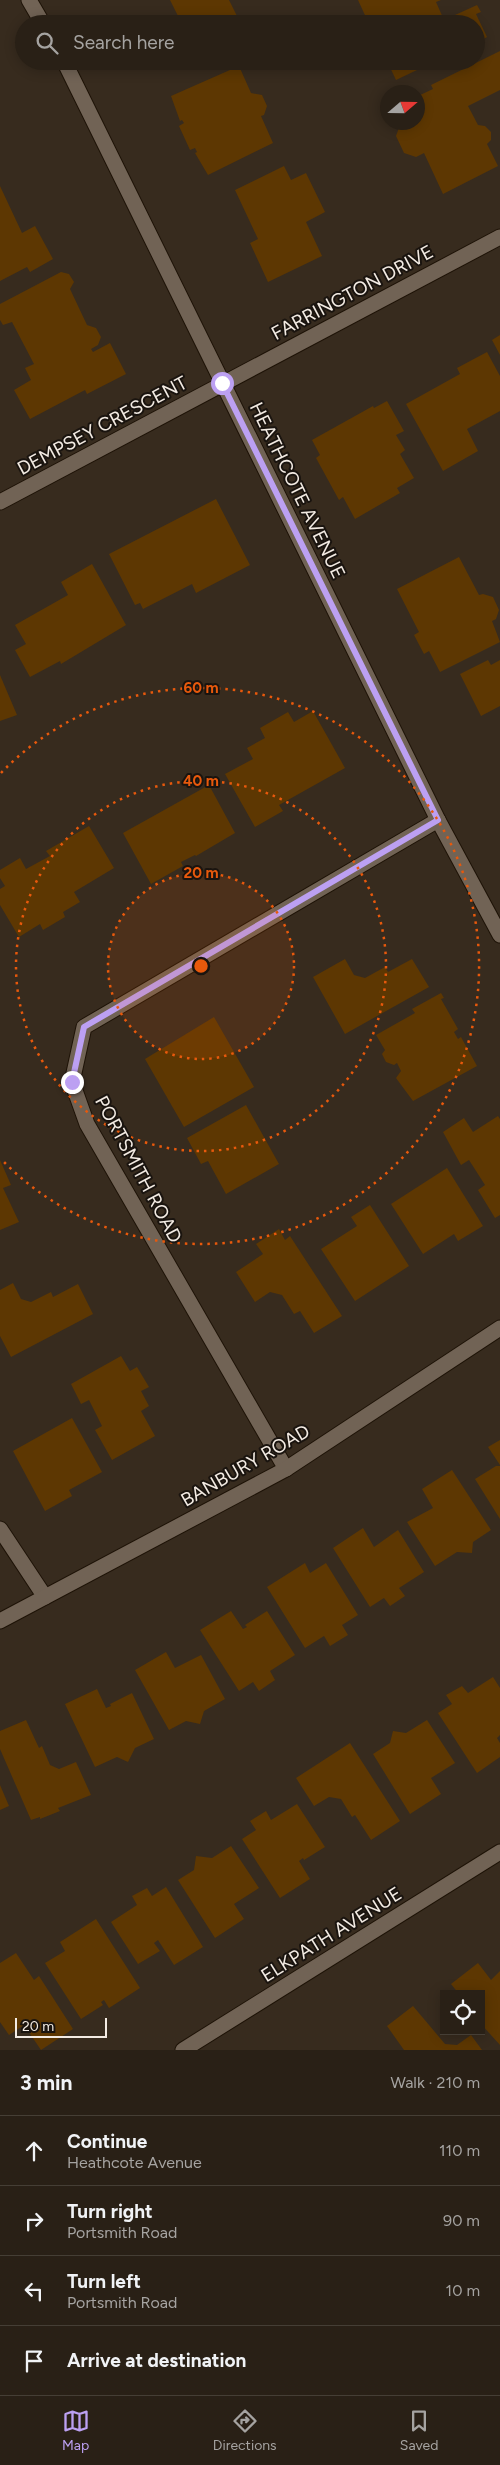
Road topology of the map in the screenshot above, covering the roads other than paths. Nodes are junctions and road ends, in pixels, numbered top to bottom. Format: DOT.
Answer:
graph roads {
  1 [pos="29,0"];
  2 [pos="38,15"];
  3 [pos="68,70"];
  4 [pos="500,237"];
  5 [pos="222,383"];
  6 [pos="0,502"];
  7 [pos="438,820"];
  8 [pos="500,935"];
  9 [pos="500,1328"];
  10 [pos="286,1469"];
  11 [pos="0,1529"];
  12 [pos="45,1597"];
  13 [pos="0,1620"];
  14 [pos="500,1852"];
  15 [pos="182,2050"];
  1 -- 2 [label="street"];
  3 -- 5 [label="street, HEATHCOTE AVENUE"];
  4 -- 5 [label="street, FARRINGTON DRIVE"];
  5 -- 6 [label="street, DEMPSEY CRESCENT"];
  5 -- 7 [label="street, HEATHCOTE AVENUE"];
  7 -- 8 [label="street, HEATHCOTE AVENUE"];
  7 -- 10 [label="street, PORTSMITH ROAD"];
  9 -- 10 [label="street, BANBURY ROAD"];
  10 -- 12 [label="street, BANBURY ROAD"];
  11 -- 12 [label="street"];
  12 -- 13 [label="street, BANBURY ROAD"];
  14 -- 15 [label="street, ELKPATH AVENUE"];
}
